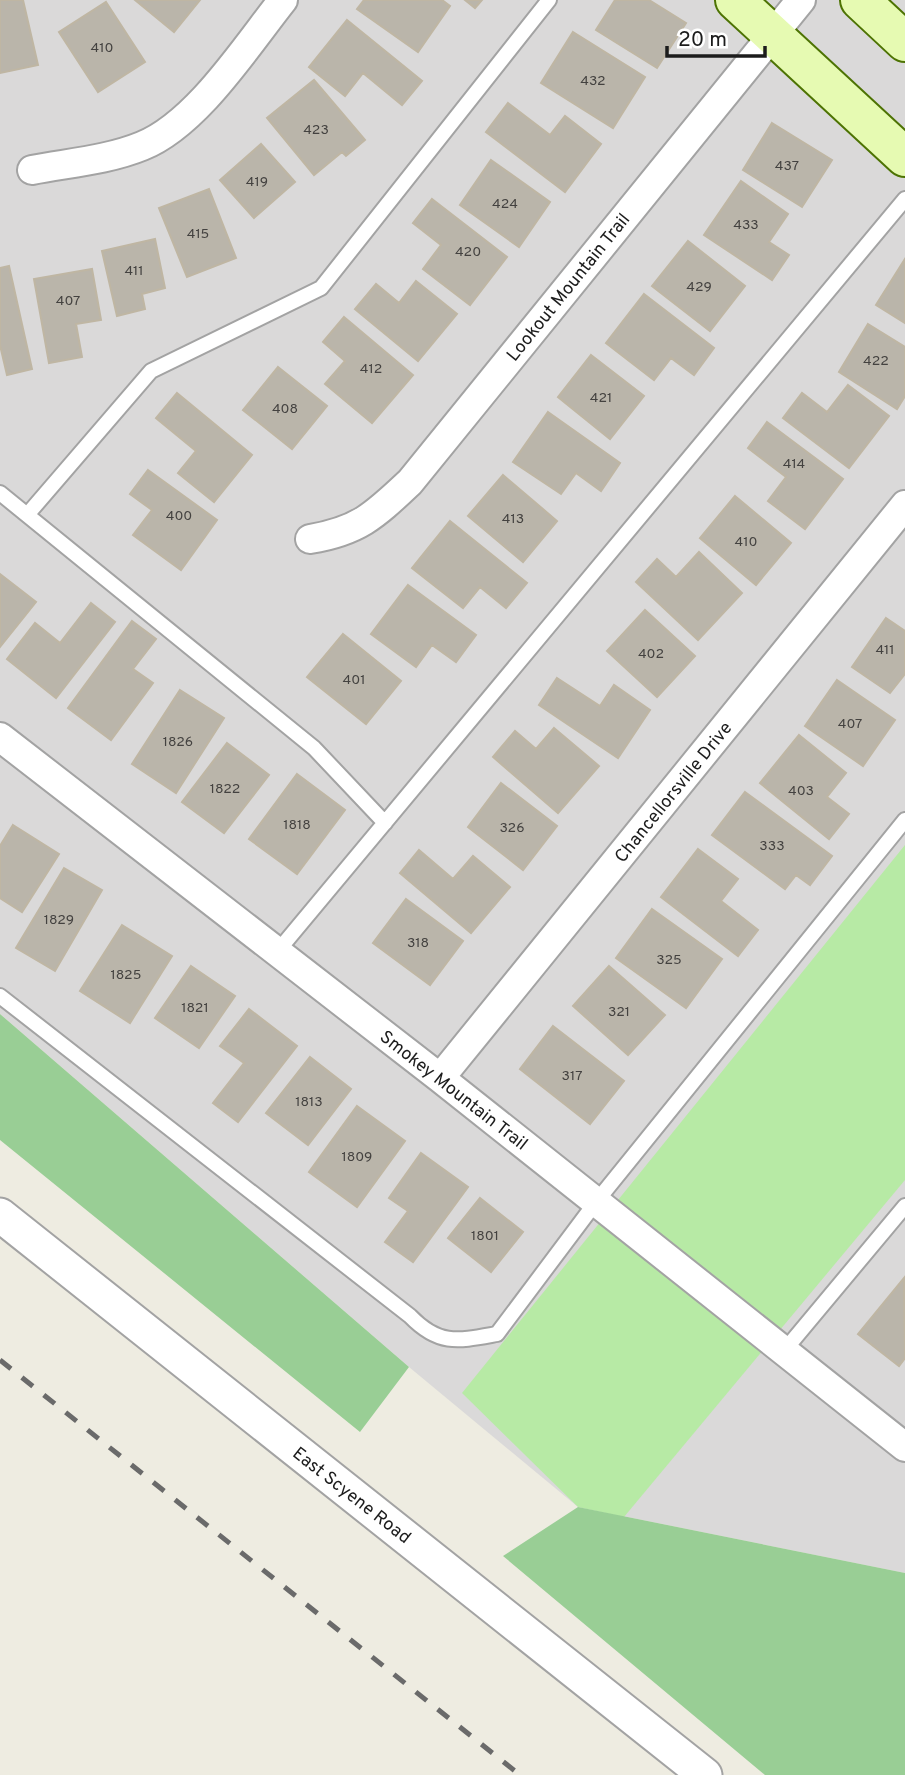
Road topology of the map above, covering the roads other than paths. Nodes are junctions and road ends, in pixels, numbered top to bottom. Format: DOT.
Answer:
graph roads {
  1 [pos="283,0"];
  2 [pos="550,0"];
  3 [pos="735,0"];
  4 [pos="801,0"];
  5 [pos="860,0"];
  6 [pos="772,34"];
  7 [pos="905,42"];
  8 [pos="905,157"];
  9 [pos="32,170"];
  10 [pos="905,200"];
  11 [pos="0,493"];
  12 [pos="905,505"];
  13 [pos="27,515"];
  14 [pos="310,539"];
  15 [pos="0,737"];
  16 [pos="905,820"];
  17 [pos="385,823"];
  18 [pos="277,952"];
  19 [pos="0,996"];
  20 [pos="440,1078"];
  21 [pos="596,1202"];
  22 [pos="905,1206"];
  23 [pos="0,1215"];
  24 [pos="784,1351"];
  25 [pos="905,1447"];
  26 [pos="705,1775"];
  1 -- 9 [label="street"];
  2 -- 13 [label="lane"];
  3 -- 6 [label="main road"];
  4 -- 6 [label="street, Lookout Mountain Trail"];
  5 -- 7 [label="main road"];
  6 -- 8 [label="main road"];
  6 -- 14 [label="street, Lookout Mountain Trail"];
  10 -- 17 [label="lane"];
  11 -- 13 [label="lane"];
  12 -- 20 [label="street, Chancellorsville Drive"];
  13 -- 17 [label="lane"];
  15 -- 18 [label="street, Smokey Mountain Trail"];
  16 -- 21 [label="lane"];
  17 -- 18 [label="lane"];
  18 -- 20 [label="street, Smokey Mountain Trail"];
  19 -- 21 [label="lane"];
  20 -- 21 [label="street, Smokey Mountain Trail"];
  21 -- 24 [label="street, Smokey Mountain Trail"];
  22 -- 24 [label="lane"];
  23 -- 26 [label="street, East Scyene Road"];
  24 -- 25 [label="street, Smokey Mountain Trail"];
}
